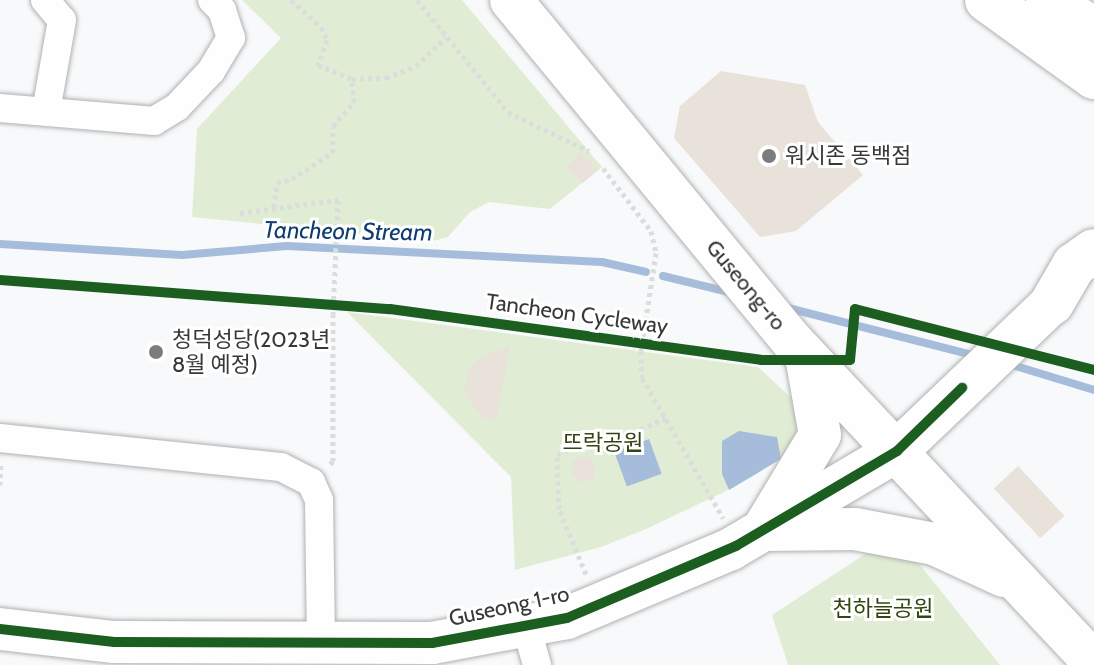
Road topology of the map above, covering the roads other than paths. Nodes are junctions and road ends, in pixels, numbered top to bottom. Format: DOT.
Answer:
graph roads {
  1 [pos="45,0"];
  2 [pos="212,0"];
  3 [pos="511,0"];
  4 [pos="987,0"];
  5 [pos="1048,0"];
  6 [pos="1094,30"];
  7 [pos="1094,77"];
  8 [pos="0,108"];
  9 [pos="46,112"];
  10 [pos="1094,251"];
  11 [pos="1094,286"];
  12 [pos="1052,303"];
  13 [pos="800,349"];
  14 [pos="0,438"];
  15 [pos="897,451"];
  16 [pos="749,538"];
  17 [pos="1026,586"];
  18 [pos="0,629"];
  19 [pos="321,643"];
  20 [pos="531,645"];
  21 [pos="57,650"];
  22 [pos="1094,662"];
  1 -- 9 [label="street"];
  2 -- 9 [label="street"];
  3 -- 13 [label="street, Guseong-ro"];
  4 -- 7 [label="highway"];
  5 -- 6 [label="highway"];
  8 -- 9 [label="street"];
  10 -- 12 [label="highway"];
  11 -- 12 [label="highway"];
  12 -- 15 [label="street, Guseong 1-ro"];
  13 -- 15 [label="street, Guseong-ro"];
  13 -- 16 [label="street"];
  14 -- 19 [label="street"];
  15 -- 16 [label="street, Guseong 1-ro"];
  15 -- 17 [label="street, Guseong-ro"];
  16 -- 17 [label="street"];
  16 -- 20 [label="street, Guseong 1-ro"];
  17 -- 22 [label="street, Guseong-ro"];
  18 -- 21 [label="street, Guseong 1-ro"];
  19 -- 20 [label="street, Guseong 1-ro"];
  19 -- 21 [label="street, Guseong 1-ro"];
}
